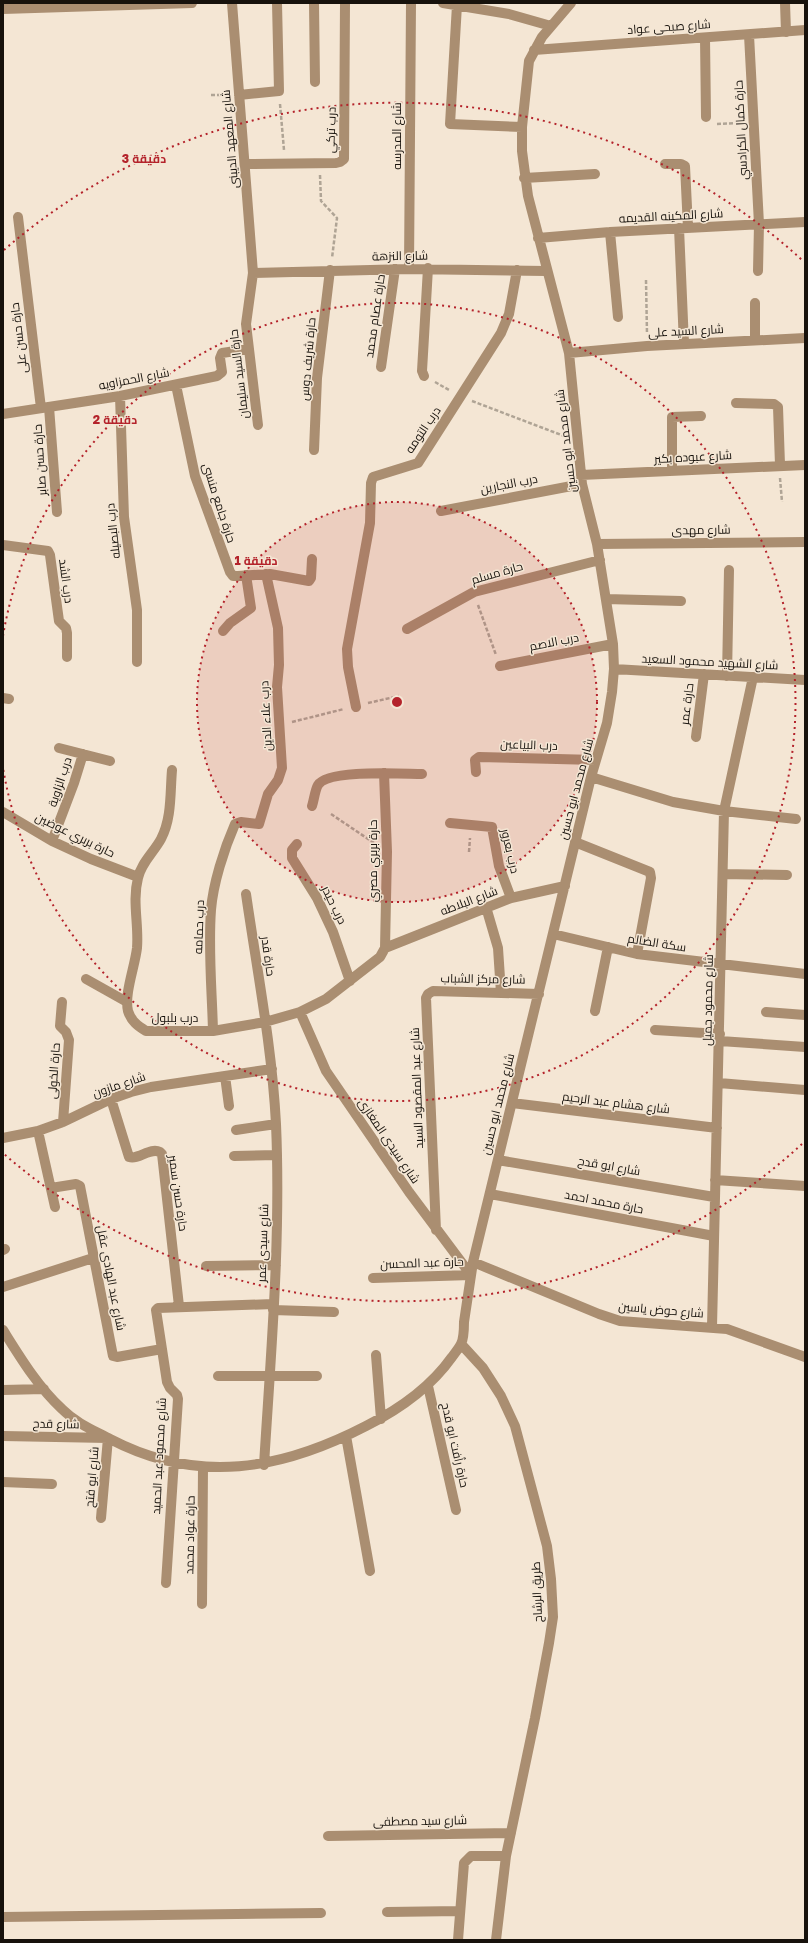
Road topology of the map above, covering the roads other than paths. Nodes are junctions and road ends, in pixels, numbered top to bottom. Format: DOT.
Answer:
graph roads {
  1 [pos="192,3"];
  2 [pos="232,3"];
  3 [pos="277,3"];
  4 [pos="314,3"];
  5 [pos="345,3"];
  6 [pos="410,3"];
  7 [pos="443,3"];
  8 [pos="571,3"];
  9 [pos="785,3"];
  10 [pos="457,5"];
  11 [pos="480,6"];
  12 [pos="6,7"];
  13 [pos="551,26"];
  14 [pos="805,30"];
  15 [pos="786,32"];
  16 [pos="750,35"];
  17 [pos="705,38"];
  18 [pos="534,50"];
  19 [pos="315,82"];
  20 [pos="239,95"];
  21 [pos="706,117"];
  22 [pos="522,127"];
  23 [pos="245,164"];
  24 [pos="665,164"];
  25 [pos="595,174"];
  26 [pos="524,178"];
  27 [pos="18,217"];
  28 [pos="805,222"];
  29 [pos="759,224"];
  30 [pos="683,228"];
  31 [pos="610,232"];
  32 [pos="538,238"];
  33 [pos="428,268"];
  34 [pos="395,269"];
  35 [pos="409,269"];
  36 [pos="330,270"];
  37 [pos="517,270"];
  38 [pos="546,271"];
  39 [pos="758,271"];
  40 [pos="253,274"];
  41 [pos="755,303"];
  42 [pos="618,318"];
  43 [pos="805,338"];
  44 [pos="755,340"];
  45 [pos="684,344"];
  46 [pos="249,349"];
  47 [pos="569,353"];
  48 [pos="381,367"];
  49 [pos="424,376"];
  50 [pos="176,385"];
  51 [pos="120,396"];
  52 [pos="736,403"];
  53 [pos="45,407"];
  54 [pos="3,414"];
  55 [pos="701,416"];
  56 [pos="258,425"];
  57 [pos="314,450"];
  58 [pos="780,465"];
  59 [pos="805,465"];
  60 [pos="672,471"];
  61 [pos="582,479"];
  62 [pos="441,511"];
  63 [pos="57,512"];
  64 [pos="805,542"];
  65 [pos="598,544"];
  66 [pos="3,545"];
  67 [pos="312,560"];
  68 [pos="600,560"];
  69 [pos="729,570"];
  70 [pos="266,574"];
  71 [pos="246,575"];
  72 [pos="606,599"];
  73 [pos="681,601"];
  74 [pos="407,629"];
  75 [pos="223,631"];
  76 [pos="613,644"];
  77 [pos="67,657"];
  78 [pos="137,662"];
  79 [pos="500,666"];
  80 [pos="614,669"];
  81 [pos="704,674"];
  82 [pos="727,676"];
  83 [pos="753,677"];
  84 [pos="805,680"];
  85 [pos="356,706"];
  86 [pos="696,737"];
  87 [pos="59,748"];
  88 [pos="83,754"];
  89 [pos="596,760"];
  90 [pos="110,761"];
  91 [pos="172,770"];
  92 [pos="476,772"];
  93 [pos="384,773"];
  94 [pos="422,774"];
  95 [pos="591,777"];
  96 [pos="312,806"];
  97 [pos="724,811"];
  98 [pos="3,812"];
  99 [pos="796,819"];
  100 [pos="450,822"];
  101 [pos="233,828"];
  102 [pos="52,840"];
  103 [pos="575,842"];
  104 [pos="297,844"];
  105 [pos="723,874"];
  106 [pos="787,875"];
  107 [pos="138,877"];
  108 [pos="565,886"];
  109 [pos="246,894"];
  110 [pos="511,898"];
  111 [pos="486,907"];
  112 [pos="553,934"];
  113 [pos="608,947"];
  114 [pos="385,948"];
  115 [pos="637,954"];
  116 [pos="721,965"];
  117 [pos="805,974"];
  118 [pos="86,979"];
  119 [pos="350,981"];
  120 [pos="500,993"];
  121 [pos="428,994"];
  122 [pos="539,994"];
  123 [pos="62,1002"];
  124 [pos="127,1002"];
  125 [pos="595,1011"];
  126 [pos="300,1012"];
  127 [pos="766,1012"];
  128 [pos="805,1015"];
  129 [pos="265,1022"];
  130 [pos="213,1030"];
  131 [pos="655,1030"];
  132 [pos="720,1037"];
  133 [pos="805,1047"];
  134 [pos="272,1069"];
  135 [pos="225,1076"];
  136 [pos="719,1083"];
  137 [pos="805,1090"];
  138 [pos="111,1099"];
  139 [pos="512,1103"];
  140 [pos="230,1106"];
  141 [pos="63,1122"];
  142 [pos="276,1124"];
  143 [pos="717,1128"];
  144 [pos="236,1130"];
  145 [pos="38,1131"];
  146 [pos="3,1138"];
  147 [pos="277,1155"];
  148 [pos="234,1156"];
  149 [pos="498,1160"];
  150 [pos="715,1180"];
  151 [pos="805,1186"];
  152 [pos="51,1188"];
  153 [pos="490,1194"];
  154 [pos="714,1197"];
  155 [pos="55,1207"];
  156 [pos="436,1230"];
  157 [pos="714,1236"];
  158 [pos="93,1258"];
  159 [pos="473,1262"];
  160 [pos="276,1265"];
  161 [pos="206,1266"];
  162 [pos="471,1275"];
  163 [pos="373,1278"];
  164 [pos="3,1287"];
  165 [pos="179,1306"];
  166 [pos="273,1307"];
  167 [pos="334,1312"];
  168 [pos="712,1328"];
  169 [pos="3,1330"];
  170 [pos="461,1344"];
  171 [pos="162,1349"];
  172 [pos="376,1355"];
  173 [pos="805,1357"];
  174 [pos="218,1376"];
  175 [pos="270,1376"];
  176 [pos="317,1376"];
  177 [pos="428,1386"];
  178 [pos="44,1389"];
  179 [pos="3,1390"];
  180 [pos="381,1419"];
  181 [pos="3,1436"];
  182 [pos="346,1436"];
  183 [pos="108,1438"];
  184 [pos="172,1462"];
  185 [pos="264,1465"];
  186 [pos="203,1467"];
  187 [pos="3,1482"];
  188 [pos="52,1484"];
  189 [pos="456,1510"];
  190 [pos="101,1518"];
  191 [pos="370,1571"];
  192 [pos="166,1583"];
  193 [pos="202,1604"];
  194 [pos="511,1833"];
  195 [pos="328,1836"];
  196 [pos="506,1856"];
  197 [pos="387,1912"];
  198 [pos="460,1912"];
  199 [pos="321,1913"];
  200 [pos="3,1917"];
  201 [pos="458,1940"];
  202 [pos="496,1940"];
  1 -- 12 [label="street"];
  2 -- 20 [label="street, شارع المعهد الديبنى"];
  3 -- 20 [label="street"];
  4 -- 19 [label="street"];
  5 -- 23 [label="street, درب تركي"];
  6 -- 35 [label="street, شارع المدرسه"];
  7 -- 10 [label="street"];
  8 -- 13 [label="street, شارع محمد ابو حسين"];
  9 -- 15 [label="street"];
  10 -- 11 [label="street"];
  10 -- 22 [label="street"];
  11 -- 13 [label="street"];
  13 -- 18 [label="street, شارع محمد ابو حسين"];
  14 -- 15 [label="street, شارع صبحى عواد"];
  15 -- 16 [label="street, شارع صبحى عواد"];
  16 -- 17 [label="street, شارع صبحى عواد"];
  16 -- 29 [label="street, حارة كمال الكرادسي"];
  17 -- 18 [label="street, شارع صبحى عواد"];
  17 -- 21 [label="street"];
  18 -- 22 [label="street, شارع محمد ابو حسين"];
  20 -- 23 [label="street, شارع المعهد الديبنى"];
  22 -- 26 [label="street, شارع محمد ابو حسين"];
  23 -- 40 [label="street, شارع المعهد الديبنى"];
  24 -- 30 [label="street"];
  25 -- 26 [label="street"];
  26 -- 32 [label="street, شارع محمد ابو حسين"];
  27 -- 53 [label="street, حارة حسن على"];
  28 -- 29 [label="street, شارع المكينه القديمه"];
  29 -- 30 [label="street, شارع المكينه القديمه"];
  29 -- 39 [label="street, حارة كمال الكرادسي"];
  30 -- 31 [label="street, شارع المكينه القديمه"];
  30 -- 45 [label="street"];
  31 -- 32 [label="street, شارع المكينه القديمه"];
  31 -- 42 [label="street"];
  32 -- 38 [label="street, شارع محمد ابو حسين"];
  33 -- 35 [label="street, شارع النزهة"];
  33 -- 37 [label="street, شارع النزهة"];
  33 -- 49 [label="street"];
  34 -- 35 [label="street, شارع النزهة"];
  34 -- 36 [label="street, شارع النزهة"];
  34 -- 48 [label="street, حارة عصام محمد"];
  36 -- 40 [label="street, شارع النزهة"];
  36 -- 57 [label="street, حارة شريف دوس"];
  37 -- 38 [label="street, شارع النزهة"];
  37 -- 85 [label="street, درب التومه"];
  38 -- 47 [label="street, شارع محمد ابو حسين"];
  40 -- 46 [label="street, حارة السيد سليمان"];
  41 -- 44 [label="street"];
  43 -- 44 [label="street, شارع السيد على"];
  44 -- 45 [label="street, شارع السيد على"];
  45 -- 47 [label="street, شارع السيد على"];
  46 -- 50 [label="street, شارع الحمزاويه"];
  46 -- 56 [label="street, حارة السيد سليمان"];
  47 -- 61 [label="street, شارع محمد ابو حسين"];
  50 -- 51 [label="street, شارع الحمزاويه"];
  50 -- 71 [label="street, حارة جامع منسى"];
  51 -- 53 [label="street, شارع الحمزاويه"];
  51 -- 78 [label="street, درب البصيله"];
  52 -- 58 [label="street"];
  53 -- 54 [label="street, شارع الحمزاويه"];
  53 -- 63 [label="street, حارة حسن صابر"];
  55 -- 60 [label="street"];
  58 -- 59 [label="street, شارع عبوده بكير"];
  58 -- 60 [label="street, شارع عبوده بكير"];
  60 -- 61 [label="street, شارع عبوده بكير"];
  61 -- 62 [label="street, درب النجارين"];
  61 -- 65 [label="street, شارع محمد ابو حسين"];
  64 -- 65 [label="street, شارع مهدى"];
  65 -- 68 [label="street, شارع محمد ابو حسين"];
  66 -- 77 [label="street, درب الشد"];
  67 -- 70 [label="street, حارة جامع منسى"];
  68 -- 72 [label="street, شارع محمد ابو حسين"];
  68 -- 74 [label="street, حارة مسلم"];
  69 -- 82 [label="street"];
  70 -- 71 [label="street, حارة جامع منسى"];
  70 -- 101 [label="street, درب علاء الدين"];
  71 -- 75 [label="street"];
  72 -- 73 [label="street"];
  72 -- 76 [label="street, شارع محمد ابو حسين"];
  76 -- 79 [label="street, درب الاصم"];
  76 -- 80 [label="street, شارع محمد ابو حسين"];
  80 -- 81 [label="street, شارع الشهيد محمود السعيد"];
  80 -- 89 [label="street, شارع محمد ابو حسين"];
  81 -- 82 [label="street, شارع الشهيد محمود السعيد"];
  81 -- 86 [label="street, حارة عمر"];
  82 -- 83 [label="street, شارع الشهيد محمود السعيد"];
  83 -- 84 [label="street, شارع الشهيد محمود السعيد"];
  83 -- 97 [label="street, شارع محمود جميل"];
  87 -- 88 [label="street"];
  88 -- 90 [label="street"];
  88 -- 102 [label="street, درب الزاوية"];
  89 -- 92 [label="street, درب البياعين"];
  89 -- 95 [label="street, شارع محمد ابو حسين"];
  91 -- 107 [label="street, درب بلبول"];
  93 -- 94 [label="street"];
  93 -- 96 [label="street"];
  93 -- 114 [label="street, حارة بربري مصري"];
  95 -- 97 [label="street"];
  95 -- 103 [label="street, شارع محمد ابو حسين"];
  97 -- 99 [label="street"];
  97 -- 105 [label="street, شارع محمود جميل"];
  98 -- 102 [label="street, حارة بربري عوضين"];
  100 -- 110 [label="street, درب بعرور"];
  101 -- 130 [label="street, درب حمامه"];
  102 -- 107 [label="street, حارة بربري عوضين"];
  103 -- 108 [label="street, شارع محمد ابو حسين"];
  103 -- 115 [label="street"];
  104 -- 119 [label="street, درب حيدر"];
  105 -- 106 [label="street"];
  105 -- 116 [label="street, شارع محمود جميل"];
  107 -- 124 [label="street, درب بلبول"];
  108 -- 110 [label="street, شارع البلاطه"];
  108 -- 112 [label="street, شارع محمد ابو حسين"];
  109 -- 129 [label="street, حارة قدر"];
  110 -- 111 [label="street, شارع البلاطه"];
  111 -- 114 [label="street, شارع البلاطه"];
  111 -- 120 [label="street"];
  112 -- 113 [label="street, سكة الضالم"];
  112 -- 122 [label="street, شارع محمد ابو حسين"];
  113 -- 115 [label="street, سكة الضالم"];
  113 -- 125 [label="street"];
  114 -- 119 [label="street, درب بلبول"];
  115 -- 116 [label="street, سكة الضالم"];
  116 -- 117 [label="street, سكة الضالم"];
  116 -- 132 [label="street, شارع محمود جميل"];
  118 -- 124 [label="street"];
  119 -- 126 [label="street, درب بلبول"];
  120 -- 121 [label="street, شارع مركز الشباب"];
  120 -- 122 [label="street, شارع مركز الشباب"];
  121 -- 156 [label="street, شارع عبد المقصود السيد"];
  122 -- 139 [label="street, شارع محمد ابو حسين"];
  123 -- 141 [label="street, حارة الخولى"];
  124 -- 130 [label="street, درب بلبول"];
  126 -- 129 [label="street, درب بلبول"];
  126 -- 156 [label="street, شارع سيدى المغازى"];
  127 -- 128 [label="street"];
  129 -- 130 [label="street, درب بلبول"];
  129 -- 134 [label="street, شارع سيدى عمر"];
  131 -- 132 [label="street"];
  132 -- 133 [label="street"];
  132 -- 136 [label="street, شارع محمود جميل"];
  134 -- 135 [label="street, شارع مازون"];
  134 -- 142 [label="street, شارع سيدى عمر"];
  135 -- 138 [label="street, شارع مازون"];
  135 -- 140 [label="street"];
  136 -- 137 [label="street"];
  136 -- 143 [label="street, شارع محمود جميل"];
  138 -- 141 [label="street, شارع مازون"];
  138 -- 165 [label="street, حارة حسن سمير"];
  139 -- 143 [label="street, شارع هشام عبد الرحيم"];
  139 -- 149 [label="street, شارع محمد ابو حسين"];
  141 -- 145 [label="street, شارع مازون"];
  142 -- 144 [label="street"];
  142 -- 147 [label="street, شارع سيدى عمر"];
  143 -- 150 [label="street, شارع محمود جميل"];
  145 -- 146 [label="street, شارع مازون"];
  145 -- 152 [label="street"];
  147 -- 148 [label="street"];
  147 -- 160 [label="street, شارع سيدى عمر"];
  149 -- 153 [label="street, شارع محمد ابو حسين"];
  149 -- 154 [label="street, شارع ابو قدح"];
  150 -- 151 [label="street"];
  150 -- 154 [label="street, شارع محمود جميل"];
  152 -- 155 [label="street"];
  152 -- 158 [label="street, شارع عبد الهادى عقل"];
  153 -- 157 [label="street, حارة محمد احمد"];
  153 -- 159 [label="street, شارع محمد ابو حسين"];
  154 -- 157 [label="street, شارع محمود جميل"];
  156 -- 162 [label="street, شارع سيدى المغازى"];
  157 -- 168 [label="street, شارع محمود جميل"];
  158 -- 164 [label="street"];
  158 -- 171 [label="street, شارع عبد الهادى عقل"];
  159 -- 162 [label="street, شارع محمد ابو حسين"];
  159 -- 168 [label="street, شارع حوض ياسين"];
  160 -- 161 [label="street"];
  160 -- 166 [label="street, شارع سيدى عمر"];
  162 -- 163 [label="street, حارة عبد المحسن"];
  162 -- 170 [label="street, شارع محمد ابو حسين"];
  165 -- 166 [label="street"];
  165 -- 171 [label="street, شارع محمود عبد الحميد"];
  166 -- 167 [label="street"];
  166 -- 175 [label="street, شارع سيدى عمر"];
  168 -- 173 [label="street, شارع حوض ياسين"];
  169 -- 178 [label="street"];
  170 -- 177 [label="street"];
  170 -- 194 [label="street, طريق الرشاح"];
  171 -- 184 [label="street, شارع محمود عبد الحميد"];
  172 -- 180 [label="street"];
  174 -- 175 [label="street"];
  175 -- 176 [label="street"];
  175 -- 185 [label="street, شارع سيدى عمر"];
  177 -- 180 [label="street"];
  177 -- 189 [label="street, حارة رأفت ابو قدح"];
  178 -- 179 [label="street"];
  178 -- 183 [label="street"];
  180 -- 182 [label="street"];
  181 -- 183 [label="street, شارع قدح"];
  182 -- 185 [label="street"];
  182 -- 191 [label="street"];
  183 -- 184 [label="street"];
  183 -- 190 [label="street, شارع ابو فتح"];
  184 -- 186 [label="street"];
  184 -- 192 [label="street, شارع محمود عبد الحميد"];
  185 -- 186 [label="street"];
  186 -- 193 [label="street, حارة عواد محمد"];
  187 -- 188 [label="street"];
  194 -- 195 [label="street, شارع سيد مصطفى"];
  194 -- 196 [label="street, طريق الرشاح"];
  196 -- 198 [label="street"];
  196 -- 202 [label="street, طريق الرشاح"];
  197 -- 198 [label="street"];
  198 -- 201 [label="street"];
  199 -- 200 [label="street"];
}
